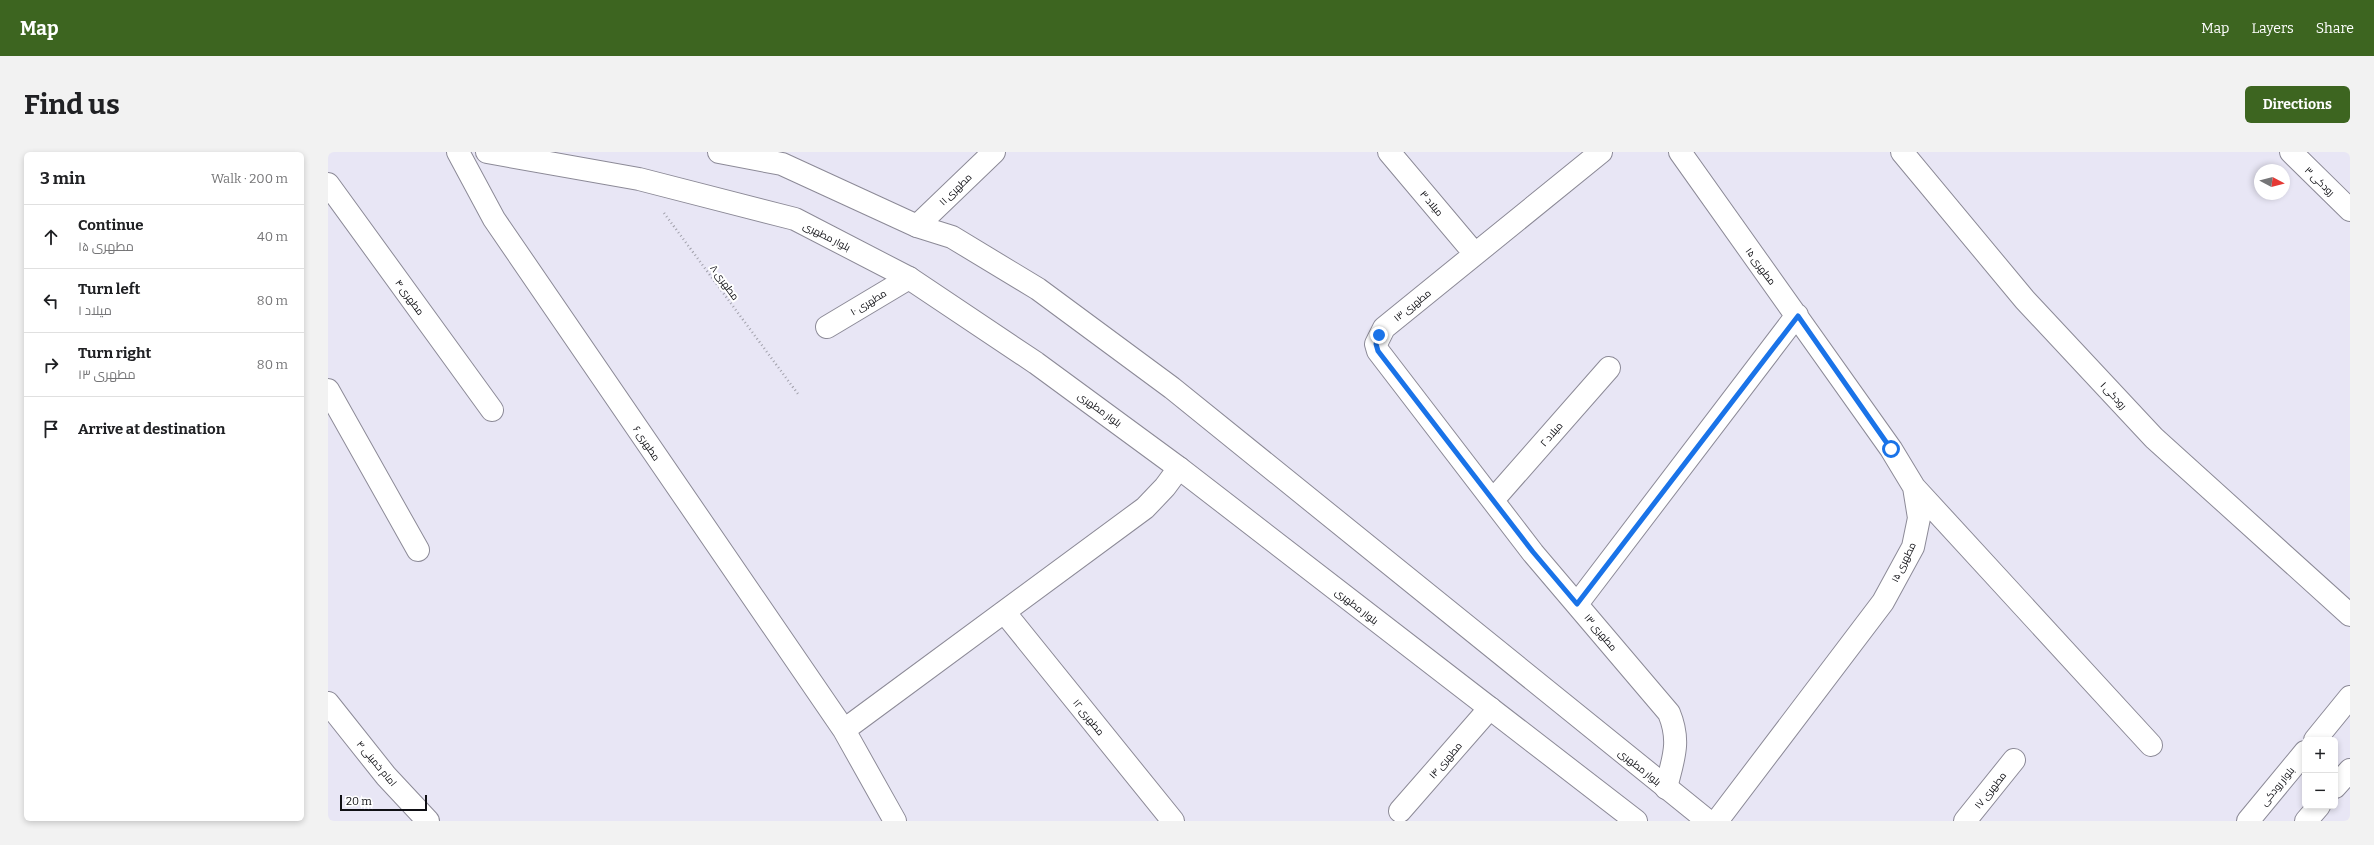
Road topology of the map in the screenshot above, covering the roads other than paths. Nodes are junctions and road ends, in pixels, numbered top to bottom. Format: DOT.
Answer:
graph roads {
  1 [pos="458,152"];
  2 [pos="487,152"];
  3 [pos="720,152"];
  4 [pos="994,152"];
  5 [pos="1389,152"];
  6 [pos="1601,152"];
  7 [pos="1680,152"];
  8 [pos="1902,152"];
  9 [pos="2291,152"];
  10 [pos="973,160"];
  11 [pos="328,184"];
  12 [pos="2350,210"];
  13 [pos="917,226"];
  14 [pos="1475,254"];
  15 [pos="909,278"];
  16 [pos="1798,316"];
  17 [pos="828,327"];
  18 [pos="1609,368"];
  19 [pos="328,390"];
  20 [pos="492,410"];
  21 [pos="1179,468"];
  22 [pos="1914,487"];
  23 [pos="1493,500"];
  24 [pos="418,550"];
  25 [pos="1577,604"];
  26 [pos="1005,613"];
  27 [pos="2350,615"];
  28 [pos="2350,697"];
  29 [pos="328,703"];
  30 [pos="1490,708"];
  31 [pos="844,730"];
  32 [pos="2317,737"];
  33 [pos="2150,745"];
  34 [pos="2302,756"];
  35 [pos="2014,760"];
  36 [pos="2350,770"];
  37 [pos="2338,784"];
  38 [pos="1666,788"];
  39 [pos="2316,809"];
  40 [pos="1400,812"];
  41 [pos="428,821"];
  42 [pos="895,821"];
  43 [pos="1173,821"];
  44 [pos="1636,821"];
  45 [pos="1708,821"];
  46 [pos="1717,821"];
  47 [pos="1965,821"];
  48 [pos="2248,821"];
  49 [pos="2306,821"];
  1 -- 31 [label="street, مطهری ۶"];
  2 -- 15 [label="street, بلوار مطهری"];
  3 -- 13 [label="street, بلوار مطهری"];
  4 -- 10 [label="street, مطهری ۱۱"];
  5 -- 14 [label="street, میلاد ۳"];
  6 -- 14 [label="street, مطهری ۱۳"];
  7 -- 16 [label="street, مطهری ۱۵"];
  8 -- 27 [label="street, رودکی ۱"];
  9 -- 12 [label="street, رودکی ۳"];
  10 -- 13 [label="street, مطهری ۱۱"];
  11 -- 20 [label="street, مطهری ۴"];
  13 -- 38 [label="street, بلوار مطهری"];
  14 -- 23 [label="street, مطهری ۱۳"];
  15 -- 17 [label="street, مطهری ۱۰"];
  15 -- 21 [label="street, بلوار مطهری"];
  16 -- 22 [label="street, مطهری ۱۵"];
  16 -- 25 [label="street"];
  18 -- 23 [label="street, میلاد ۲"];
  19 -- 24 [label="street"];
  21 -- 26 [label="street"];
  21 -- 30 [label="street, بلوار مطهری"];
  22 -- 33 [label="street"];
  22 -- 46 [label="street, مطهری ۱۵"];
  23 -- 25 [label="street, مطهری ۱۳"];
  25 -- 38 [label="street, مطهری ۱۳"];
  26 -- 31 [label="street"];
  26 -- 43 [label="street, مطهری ۱۲"];
  28 -- 32 [label="street"];
  29 -- 41 [label="street, امام خمینی ۴"];
  30 -- 40 [label="street, مطهری ۱۴"];
  30 -- 44 [label="street, بلوار مطهری"];
  31 -- 42 [label="street, مطهری ۶"];
  34 -- 48 [label="street, بلوار رودکی"];
  35 -- 47 [label="street, مطهری ۱۷"];
  36 -- 37 [label="street"];
  38 -- 45 [label="street, بلوار مطهری"];
  39 -- 49 [label="street"];
}
